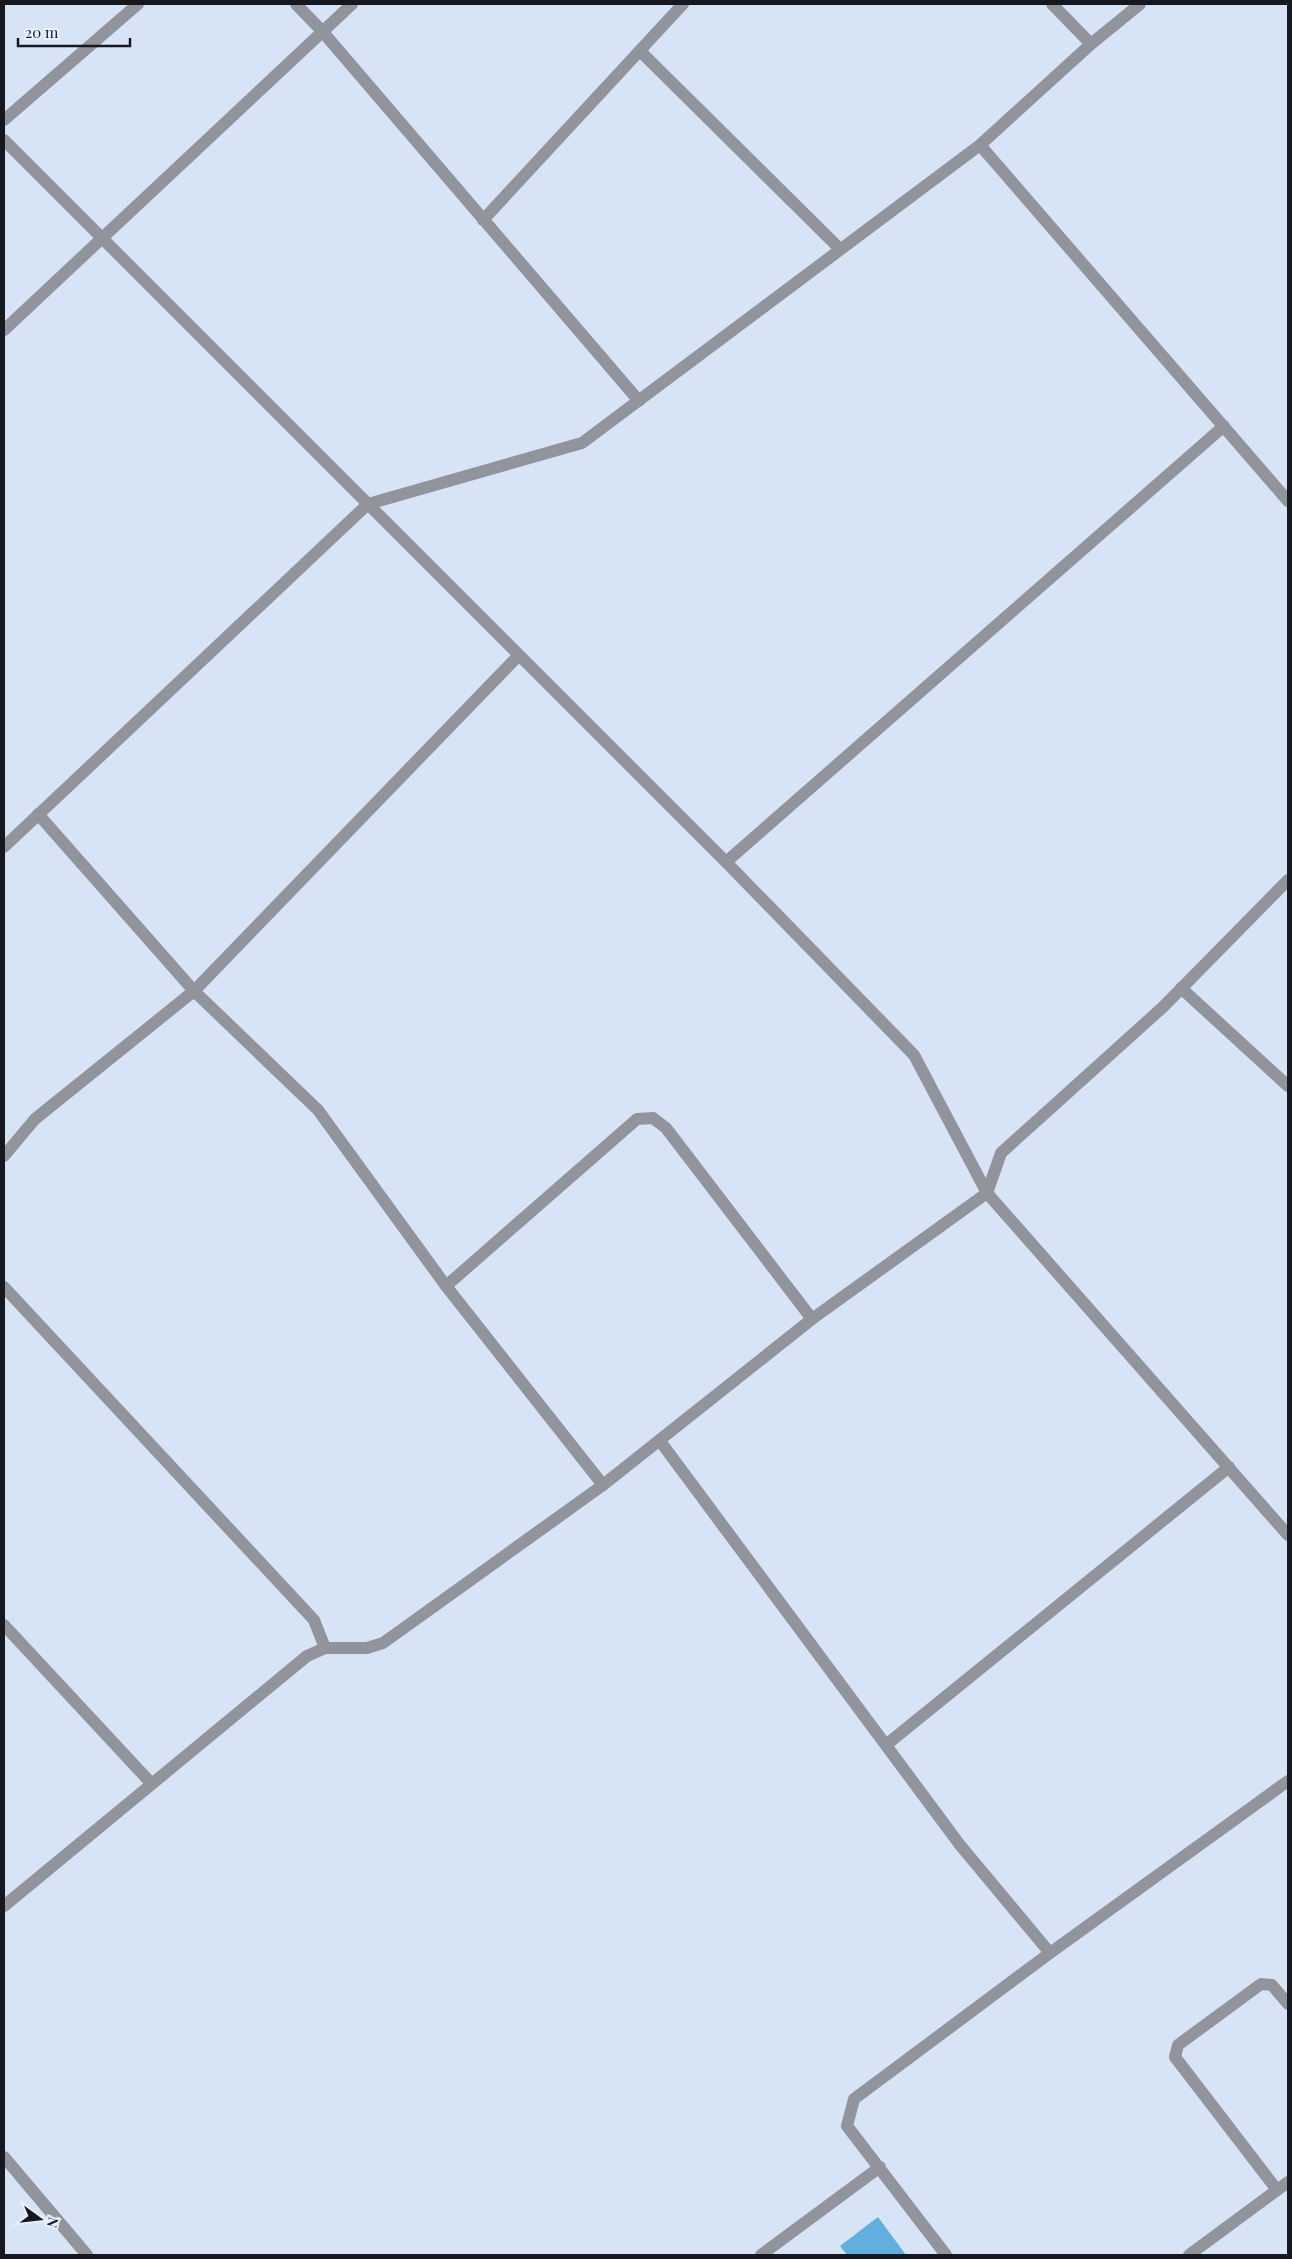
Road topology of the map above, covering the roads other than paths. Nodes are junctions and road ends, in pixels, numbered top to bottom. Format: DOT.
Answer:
graph roads {
  1 [pos="138,4"];
  2 [pos="296,4"];
  3 [pos="352,4"];
  4 [pos="684,4"];
  5 [pos="1052,4"];
  6 [pos="1140,4"];
  7 [pos="322,31"];
  8 [pos="1091,44"];
  9 [pos="640,51"];
  10 [pos="4,120"];
  11 [pos="4,140"];
  12 [pos="980,145"];
  13 [pos="484,220"];
  14 [pos="102,239"];
  15 [pos="840,249"];
  16 [pos="4,330"];
  17 [pos="639,401"];
  18 [pos="1224,426"];
  19 [pos="1288,501"];
  20 [pos="368,504"];
  21 [pos="518,656"];
  22 [pos="38,814"];
  23 [pos="4,847"];
  24 [pos="726,862"];
  25 [pos="1288,880"];
  26 [pos="1181,988"];
  27 [pos="194,991"];
  28 [pos="1288,1086"];
  29 [pos="4,1156"];
  30 [pos="987,1192"];
  31 [pos="446,1286"];
  32 [pos="4,1287"];
  33 [pos="812,1319"];
  34 [pos="660,1441"];
  35 [pos="1228,1467"];
  36 [pos="603,1484"];
  37 [pos="1288,1535"];
  38 [pos="4,1625"];
  39 [pos="325,1648"];
  40 [pos="886,1745"];
  41 [pos="1288,1781"];
  42 [pos="151,1782"];
  43 [pos="4,1906"];
  44 [pos="1050,1953"];
  45 [pos="1288,2004"];
  46 [pos="4,2157"];
  47 [pos="880,2167"];
  48 [pos="1288,2182"];
  49 [pos="1277,2190"];
  50 [pos="88,2255"];
  51 [pos="761,2255"];
  52 [pos="946,2255"];
  53 [pos="1189,2255"];
  1 -- 10 [label="street"];
  2 -- 7 [label="street"];
  3 -- 7 [label="street"];
  4 -- 9 [label="street"];
  5 -- 8 [label="street"];
  6 -- 8 [label="street"];
  7 -- 13 [label="street"];
  7 -- 14 [label="street"];
  8 -- 12 [label="street"];
  9 -- 13 [label="street"];
  9 -- 15 [label="street"];
  11 -- 14 [label="street"];
  12 -- 15 [label="street"];
  12 -- 18 [label="street"];
  13 -- 17 [label="street"];
  14 -- 16 [label="street"];
  14 -- 20 [label="street"];
  15 -- 17 [label="street"];
  17 -- 20 [label="street"];
  18 -- 19 [label="street"];
  18 -- 24 [label="street"];
  20 -- 21 [label="street"];
  20 -- 22 [label="street"];
  21 -- 24 [label="street"];
  21 -- 27 [label="street"];
  22 -- 23 [label="street"];
  22 -- 27 [label="street"];
  24 -- 30 [label="street"];
  25 -- 26 [label="street"];
  26 -- 28 [label="street"];
  26 -- 30 [label="street"];
  27 -- 29 [label="street"];
  27 -- 31 [label="street"];
  30 -- 33 [label="street"];
  30 -- 35 [label="street"];
  31 -- 33 [label="street"];
  31 -- 36 [label="street"];
  32 -- 39 [label="street"];
  33 -- 34 [label="street"];
  34 -- 36 [label="street"];
  34 -- 40 [label="street"];
  35 -- 37 [label="street"];
  35 -- 40 [label="street"];
  36 -- 39 [label="street"];
  38 -- 42 [label="street"];
  39 -- 42 [label="street"];
  40 -- 44 [label="street"];
  41 -- 44 [label="street"];
  42 -- 43 [label="street"];
  44 -- 47 [label="street"];
  45 -- 49 [label="street"];
  46 -- 50 [label="street"];
  47 -- 51 [label="street"];
  47 -- 52 [label="street"];
  48 -- 49 [label="street"];
  49 -- 53 [label="street"];
}
